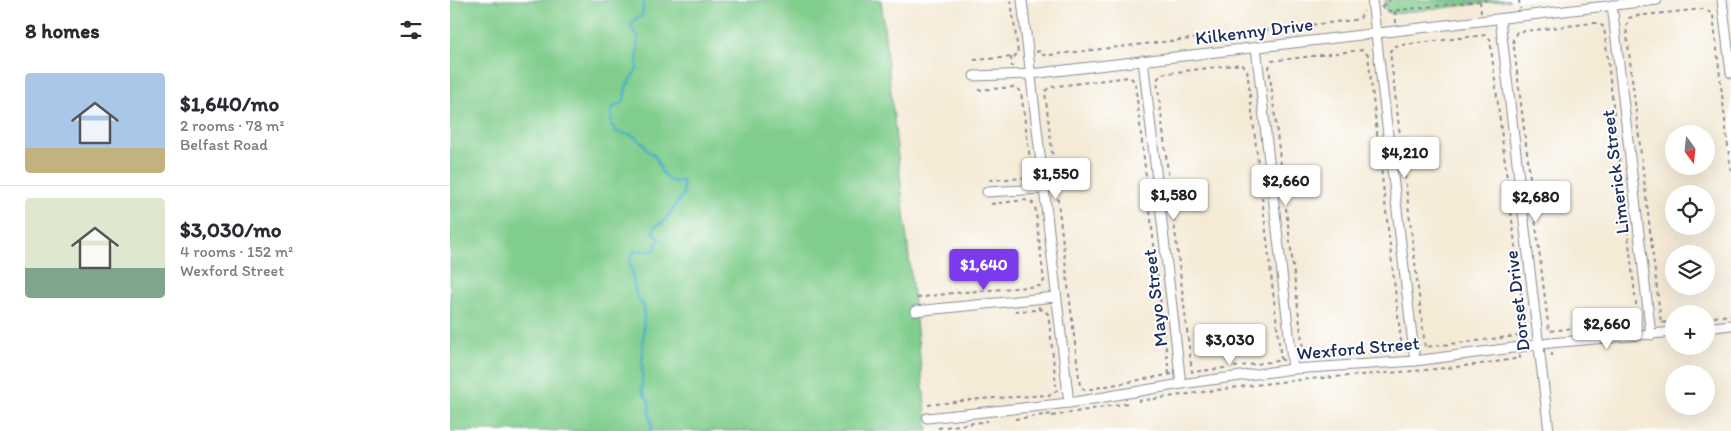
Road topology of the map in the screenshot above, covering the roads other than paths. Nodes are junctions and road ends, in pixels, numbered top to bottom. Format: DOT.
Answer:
graph roads {
  1 [pos="1022,0"];
  2 [pos="1656,0"];
  3 [pos="1722,0"];
  4 [pos="1376,5"];
  5 [pos="1612,5"];
  6 [pos="1500,18"];
  7 [pos="1376,33"];
  8 [pos="1256,47"];
  9 [pos="1143,60"];
  10 [pos="1731,73"];
  11 [pos="1031,74"];
  12 [pos="974,76"];
  13 [pos="1043,188"];
  14 [pos="988,192"];
  15 [pos="1056,297"];
  16 [pos="915,311"];
  17 [pos="1731,325"];
  18 [pos="1715,327"];
  19 [pos="1665,333"];
  20 [pos="1651,335"];
  21 [pos="1538,344"];
  22 [pos="1415,361"];
  23 [pos="1293,370"];
  24 [pos="1181,384"];
  25 [pos="1069,403"];
  26 [pos="927,418"];
  27 [pos="1549,431"];
  1 -- 11 [label="street"];
  2 -- 5 [label="street, Kilkenny Drive"];
  3 -- 10 [label="street"];
  4 -- 7 [label="street"];
  5 -- 6 [label="street, Kilkenny Drive"];
  5 -- 20 [label="street, Limerick Street"];
  6 -- 7 [label="street, Kilkenny Drive"];
  6 -- 21 [label="street, Dorset Drive"];
  7 -- 8 [label="street, Kilkenny Drive"];
  7 -- 22 [label="street"];
  8 -- 9 [label="street, Kilkenny Drive"];
  8 -- 23 [label="street"];
  9 -- 11 [label="street, Kilkenny Drive"];
  9 -- 24 [label="street, Mayo Street"];
  11 -- 12 [label="street, Kilkenny Drive"];
  11 -- 13 [label="street"];
  13 -- 14 [label="street"];
  13 -- 15 [label="street"];
  15 -- 16 [label="street"];
  15 -- 25 [label="street"];
  17 -- 18 [label="street"];
  19 -- 20 [label="street, Wexford Street"];
  20 -- 21 [label="street, Wexford Street"];
  21 -- 22 [label="street, Wexford Street"];
  21 -- 27 [label="street, Dorset Drive"];
  22 -- 23 [label="street, Wexford Street"];
  23 -- 24 [label="street, Wexford Street"];
  24 -- 25 [label="street, Wexford Street"];
  25 -- 26 [label="street, Wexford Street"];
}
